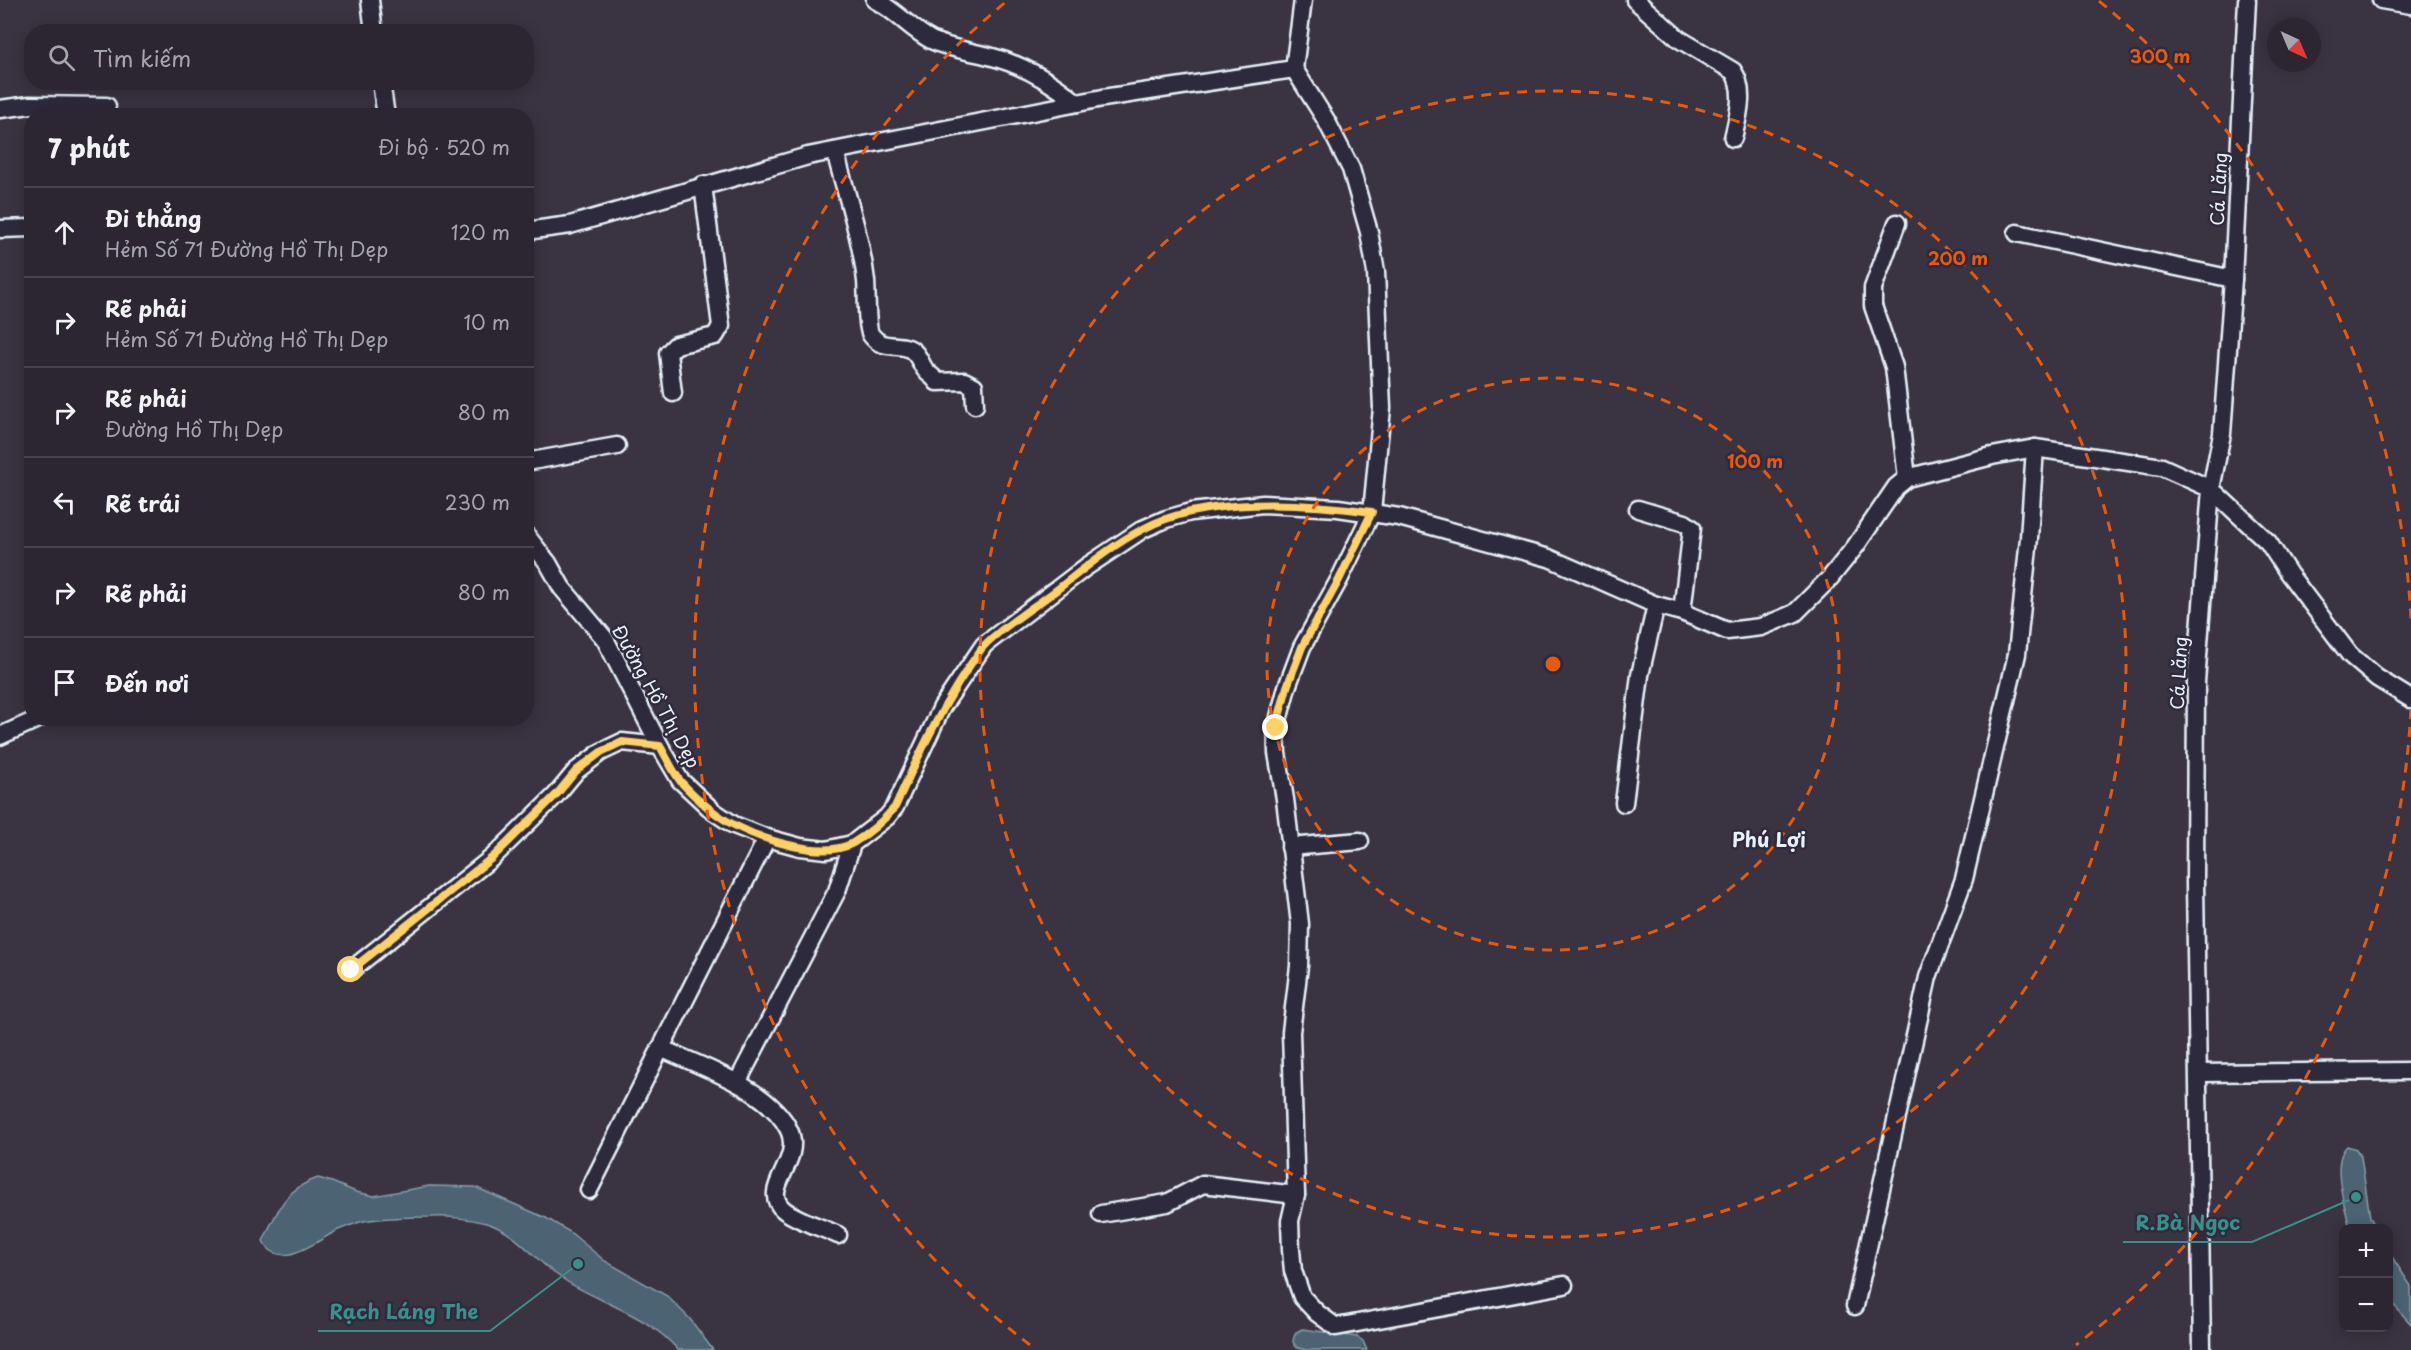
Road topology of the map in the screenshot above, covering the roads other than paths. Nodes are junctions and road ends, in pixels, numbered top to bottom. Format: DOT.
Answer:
graph roads {
  1 [pos="370,0"];
  2 [pos="875,0"];
  3 [pos="1303,0"];
  4 [pos="1635,0"];
  5 [pos="2247,0"];
  6 [pos="2380,0"];
  7 [pos="2411,5"];
  8 [pos="373,24"];
  9 [pos="1294,69"];
  10 [pos="382,90"];
  11 [pos="1077,103"];
  12 [pos="107,106"];
  13 [pos="385,108"];
  14 [pos="0,109"];
  15 [pos="1733,138"];
  16 [pos="835,151"];
  17 [pos="703,184"];
  18 [pos="1897,223"];
  19 [pos="24,228"];
  20 [pos="0,229"];
  21 [pos="534,230"];
  22 [pos="2017,233"];
  23 [pos="2234,279"];
  24 [pos="673,393"];
  25 [pos="975,405"];
  26 [pos="617,446"];
  27 [pos="2035,448"];
  28 [pos="534,461"];
  29 [pos="1907,478"];
  30 [pos="2211,489"];
  31 [pos="1638,508"];
  32 [pos="1372,512"];
  33 [pos="534,545"];
  34 [pos="1656,605"];
  35 [pos="1682,612"];
  36 [pos="2411,699"];
  37 [pos="24,725"];
  38 [pos="0,736"];
  39 [pos="660,746"];
  40 [pos="1624,802"];
  41 [pos="767,838"];
  42 [pos="1360,841"];
  43 [pos="852,844"];
  44 [pos="1290,847"];
  45 [pos="351,970"];
  46 [pos="660,1048"];
  47 [pos="2411,1071"];
  48 [pos="2199,1073"];
  49 [pos="736,1083"];
  50 [pos="589,1190"];
  51 [pos="1296,1195"];
  52 [pos="1101,1214"];
  53 [pos="838,1235"];
  54 [pos="1564,1285"];
  55 [pos="1856,1305"];
  56 [pos="2202,1350"];
  1 -- 8 [label="street"];
  2 -- 11 [label="street"];
  3 -- 9 [label="street"];
  4 -- 15 [label="street"];
  5 -- 23 [label="street, Cá Lăng"];
  6 -- 7 [label="street"];
  9 -- 11 [label="street"];
  9 -- 32 [label="street"];
  10 -- 13 [label="street"];
  11 -- 16 [label="street"];
  12 -- 14 [label="street"];
  16 -- 17 [label="street"];
  16 -- 25 [label="street"];
  17 -- 21 [label="street"];
  17 -- 24 [label="street"];
  18 -- 29 [label="street"];
  19 -- 20 [label="street"];
  22 -- 23 [label="street"];
  23 -- 30 [label="street, Cá Lăng"];
  26 -- 28 [label="street"];
  27 -- 29 [label="street"];
  27 -- 30 [label="street"];
  27 -- 55 [label="street"];
  29 -- 35 [label="street"];
  30 -- 36 [label="street"];
  30 -- 48 [label="street, Cá Lăng"];
  31 -- 35 [label="street"];
  32 -- 34 [label="street"];
  32 -- 43 [label="street"];
  32 -- 44 [label="street"];
  33 -- 39 [label="street, Đường Hồ Thị Dẹp"];
  34 -- 35 [label="street"];
  34 -- 40 [label="street"];
  37 -- 38 [label="street"];
  39 -- 41 [label="street, Đường Hồ Thị Dẹp"];
  39 -- 45 [label="street"];
  41 -- 43 [label="street, Đường Hồ Thị Dẹp"];
  41 -- 46 [label="street"];
  42 -- 44 [label="street"];
  43 -- 49 [label="street"];
  44 -- 51 [label="street"];
  46 -- 49 [label="street"];
  46 -- 50 [label="street"];
  47 -- 48 [label="street"];
  48 -- 56 [label="street, Cá Lăng"];
  49 -- 53 [label="street"];
  51 -- 52 [label="street"];
  51 -- 54 [label="street"];
}
